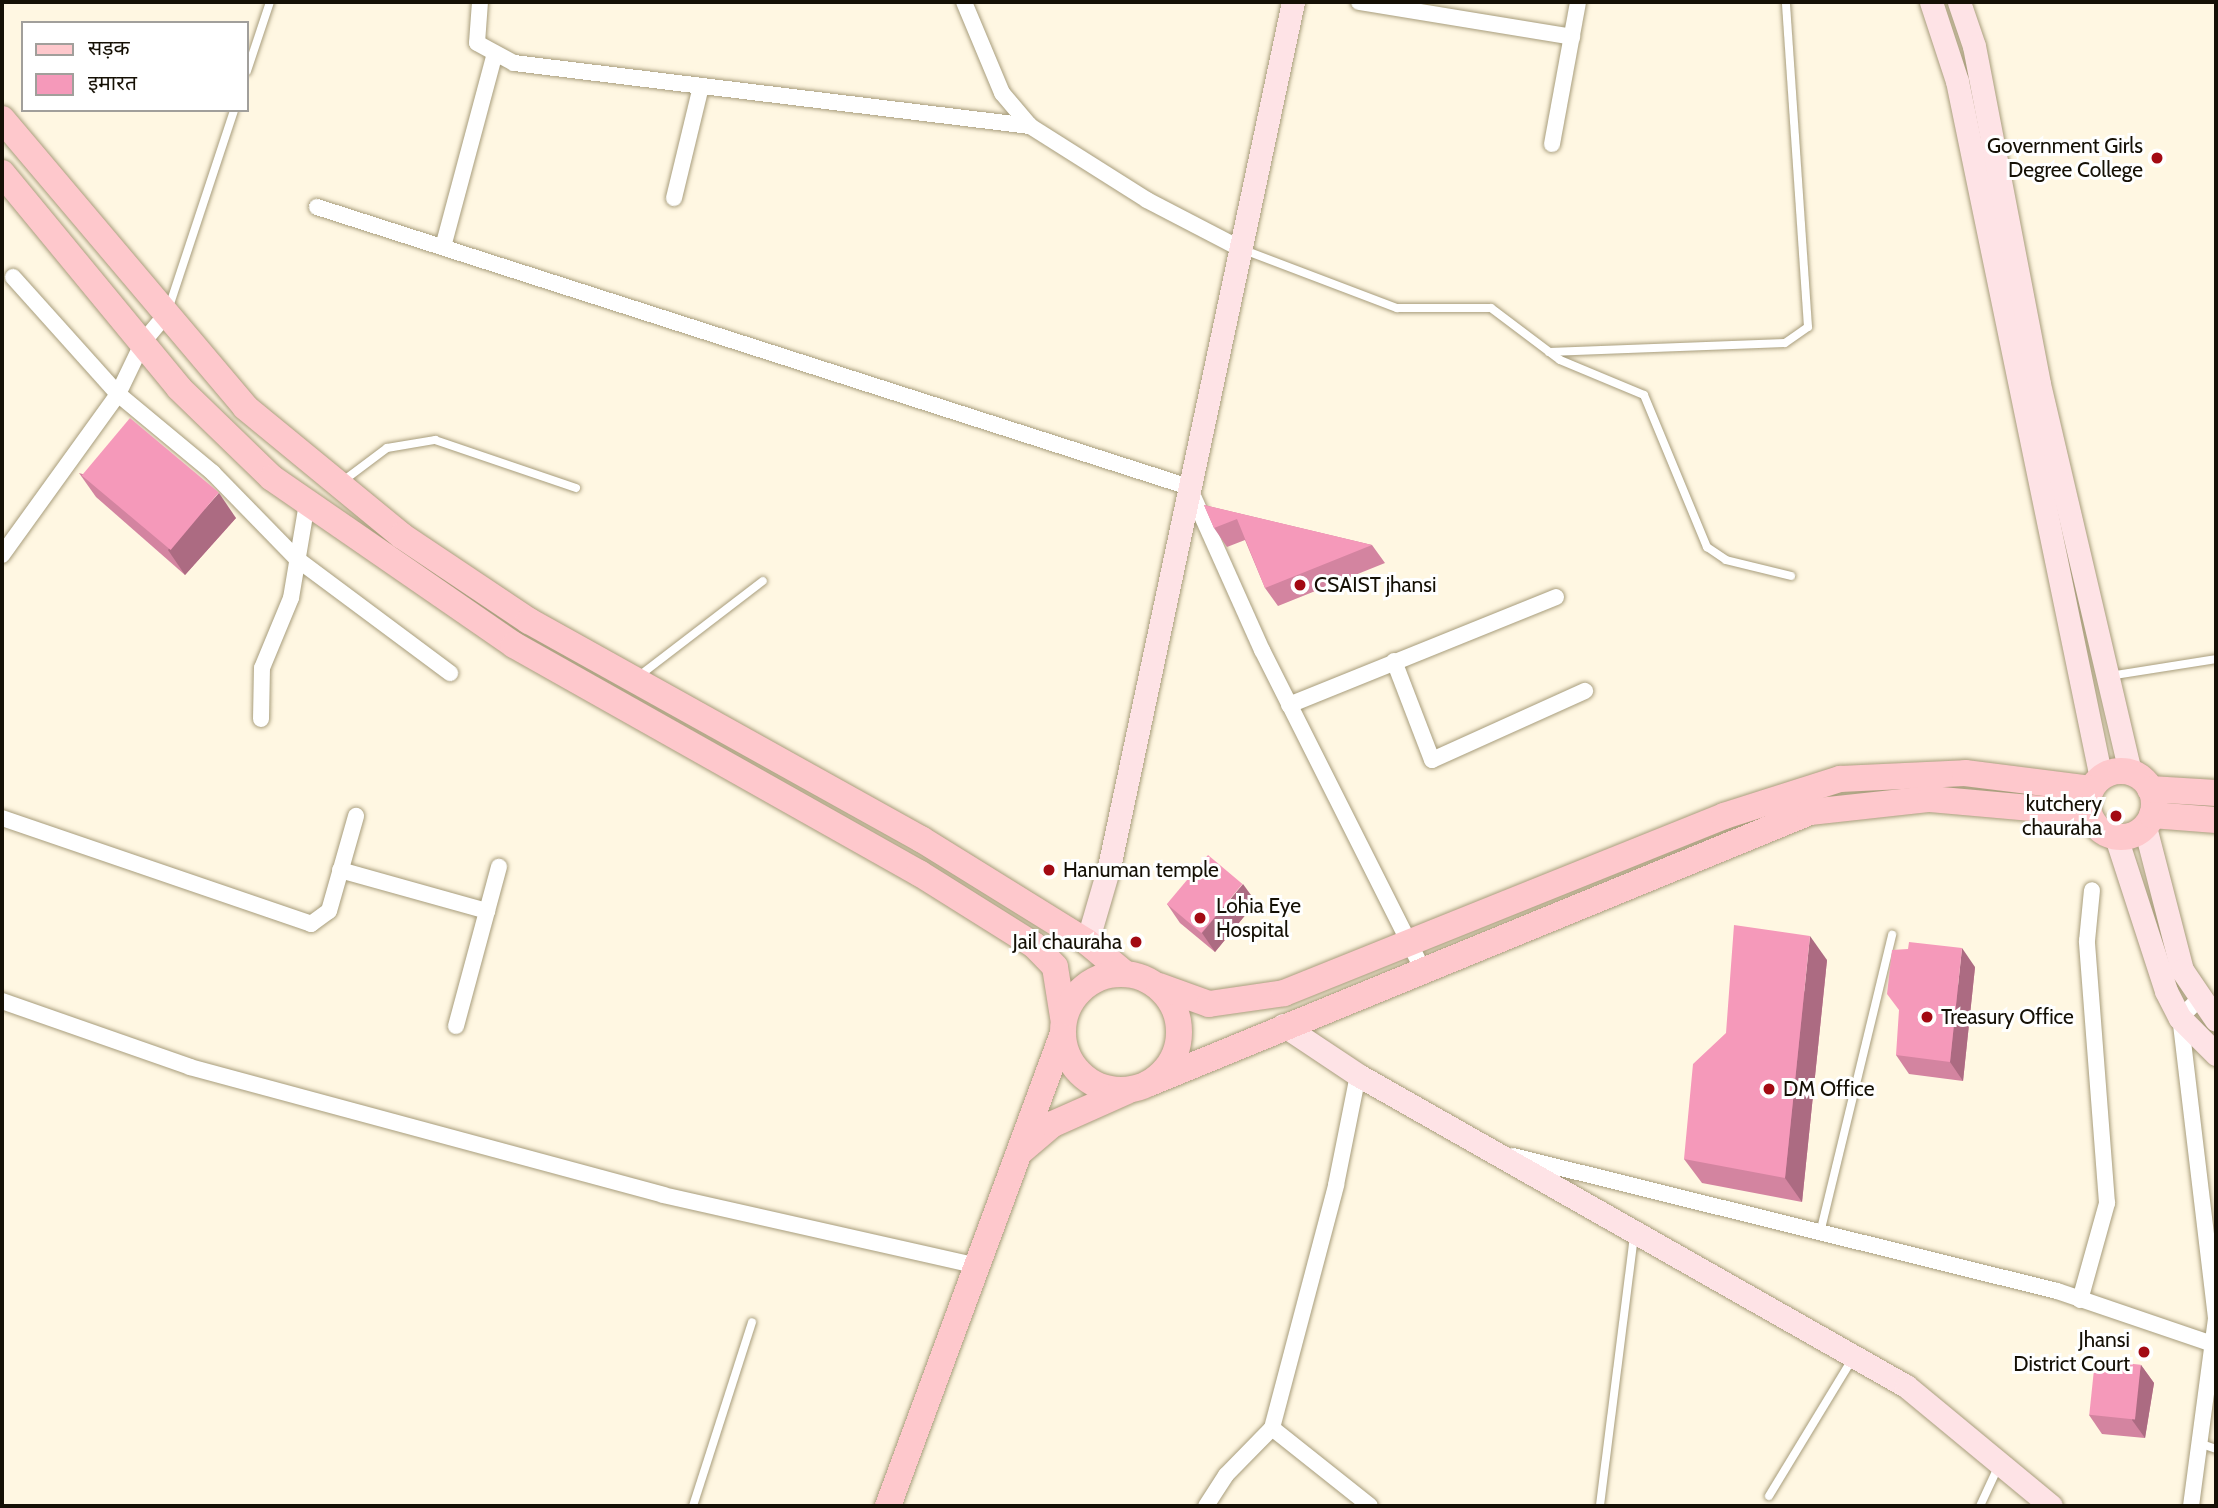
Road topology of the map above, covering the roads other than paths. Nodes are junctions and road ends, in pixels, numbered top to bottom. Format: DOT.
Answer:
graph roads {
  1 [pos="270,2"];
  2 [pos="480,2"];
  3 [pos="964,2"];
  4 [pos="1293,2"];
  5 [pos="1359,2"];
  6 [pos="1578,2"];
  7 [pos="1786,2"];
  8 [pos="1931,2"];
  9 [pos="1959,2"];
  10 [pos="1572,37"];
  11 [pos="494,57"];
  12 [pos="248,68"];
  13 [pos="701,86"];
  14 [pos="233,112"];
  15 [pos="2,119"];
  16 [pos="1030,126"];
  17 [pos="1552,144"];
  18 [pos="2,173"];
  19 [pos="674,198"];
  20 [pos="317,207"];
  21 [pos="443,247"];
  22 [pos="1241,248"];
  23 [pos="13,277"];
  24 [pos="166,315"];
  25 [pos="143,342"];
  26 [pos="1549,352"];
  27 [pos="118,394"];
  28 [pos="337,486"];
  29 [pos="1189,487"];
  30 [pos="576,488"];
  31 [pos="307,503"];
  32 [pos="2,555"];
  33 [pos="296,559"];
  34 [pos="1791,576"];
  35 [pos="763,581"];
  36 [pos="1556,597"];
  37 [pos="2216,660"];
  38 [pos="1394,661"];
  39 [pos="450,673"];
  40 [pos="2106,676"];
  41 [pos="634,680"];
  42 [pos="1585,691"];
  43 [pos="1289,705"];
  44 [pos="261,719"];
  45 [pos="2130,772"];
  46 [pos="2150,789"];
  47 [pos="2093,793"];
  48 [pos="2216,793"];
  49 [pos="356,816"];
  50 [pos="2,817"];
  51 [pos="2216,820"];
  52 [pos="2148,821"];
  53 [pos="2116,837"];
  54 [pos="499,867"];
  55 [pos="340,870"];
  56 [pos="2092,890"];
  57 [pos="487,911"];
  58 [pos="1892,935"];
  59 [pos="1087,942"];
  60 [pos="1410,942"];
  61 [pos="1123,972"];
  62 [pos="1424,972"];
  63 [pos="1159,986"];
  64 [pos="2199,999"];
  65 [pos="2,1001"];
  66 [pos="2180,1018"];
  67 [pos="2216,1020"];
  68 [pos="1283,1025"];
  69 [pos="456,1026"];
  70 [pos="1063,1026"];
  71 [pos="2216,1054"];
  72 [pos="1358,1075"];
  73 [pos="1141,1086"];
  74 [pos="1021,1151"];
  75 [pos="1507,1154"];
  76 [pos="1635,1228"];
  77 [pos="1820,1233"];
  78 [pos="976,1266"];
  79 [pos="2080,1300"];
  80 [pos="752,1322"];
  81 [pos="2214,1345"];
  82 [pos="1855,1356"];
  83 [pos="1272,1428"];
  84 [pos="2199,1443"];
  85 [pos="2216,1449"];
  86 [pos="2000,1462"];
  87 [pos="1769,1496"];
  88 [pos="1600,1505"];
  89 [pos="694,1506"];
  90 [pos="888,1506"];
  91 [pos="1206,1506"];
  92 [pos="1370,1506"];
  93 [pos="1980,1506"];
  94 [pos="2050,1506"];
  95 [pos="2191,1506"];
  1 -- 12 [label="lane"];
  2 -- 11 [label="street"];
  3 -- 16 [label="street"];
  4 -- 22 [label="street"];
  5 -- 10 [label="street"];
  6 -- 10 [label="street"];
  7 -- 26 [label="lane"];
  8 -- 47 [label="street"];
  9 -- 40 [label="street"];
  10 -- 17 [label="street"];
  11 -- 13 [label="street"];
  11 -- 21 [label="street"];
  13 -- 16 [label="street"];
  13 -- 19 [label="street"];
  14 -- 24 [label="lane"];
  15 -- 24 [label="main road"];
  16 -- 22 [label="street"];
  18 -- 25 [label="main road"];
  20 -- 21 [label="street"];
  21 -- 29 [label="street"];
  22 -- 26 [label="lane"];
  22 -- 29 [label="street"];
  23 -- 27 [label="street"];
  24 -- 25 [label="street"];
  24 -- 28 [label="main road"];
  25 -- 27 [label="street"];
  25 -- 31 [label="main road"];
  26 -- 34 [label="lane"];
  27 -- 32 [label="street"];
  27 -- 33 [label="street"];
  28 -- 30 [label="lane"];
  28 -- 41 [label="main road"];
  29 -- 43 [label="street"];
  29 -- 59 [label="street"];
  31 -- 33 [label="street"];
  31 -- 70 [label="main road"];
  33 -- 39 [label="street"];
  33 -- 44 [label="street"];
  35 -- 41 [label="lane"];
  36 -- 38 [label="street"];
  37 -- 40 [label="lane"];
  38 -- 42 [label="street"];
  38 -- 43 [label="street"];
  40 -- 45 [label="street"];
  41 -- 59 [label="main road"];
  43 -- 60 [label="street"];
  45 -- 46 [label="main road"];
  45 -- 47 [label="main road"];
  46 -- 48 [label="main road"];
  46 -- 52 [label="main road"];
  47 -- 53 [label="main road"];
  47 -- 60 [label="main road"];
  47 -- 62 [label="main road"];
  49 -- 55 [label="street"];
  50 -- 55 [label="street"];
  51 -- 52 [label="main road"];
  52 -- 53 [label="main road"];
  52 -- 64 [label="street"];
  53 -- 66 [label="street"];
  54 -- 57 [label="street"];
  55 -- 57 [label="street"];
  56 -- 79 [label="street"];
  57 -- 69 [label="street"];
  58 -- 77 [label="lane"];
  59 -- 61 [label="main road"];
  60 -- 62 [label="street"];
  60 -- 63 [label="main road"];
  61 -- 63 [label="main road"];
  61 -- 70 [label="main road"];
  62 -- 68 [label="main road"];
  63 -- 73 [label="main road"];
  64 -- 66 [label="street"];
  64 -- 67 [label="street"];
  65 -- 78 [label="street"];
  66 -- 71 [label="street"];
  66 -- 81 [label="street"];
  68 -- 72 [label="street"];
  68 -- 73 [label="main road"];
  70 -- 73 [label="main road"];
  70 -- 74 [label="main road"];
  72 -- 75 [label="street"];
  72 -- 83 [label="street"];
  73 -- 74 [label="main road"];
  74 -- 78 [label="main road"];
  75 -- 76 [label="street"];
  75 -- 77 [label="street"];
  76 -- 82 [label="street"];
  76 -- 88 [label="lane"];
  77 -- 79 [label="street"];
  78 -- 90 [label="main road"];
  79 -- 81 [label="street"];
  80 -- 89 [label="lane"];
  81 -- 84 [label="street"];
  82 -- 86 [label="street"];
  82 -- 87 [label="lane"];
  83 -- 91 [label="street"];
  83 -- 92 [label="street"];
  84 -- 85 [label="lane"];
  84 -- 95 [label="street"];
  86 -- 93 [label="lane"];
  86 -- 94 [label="street"];
}
